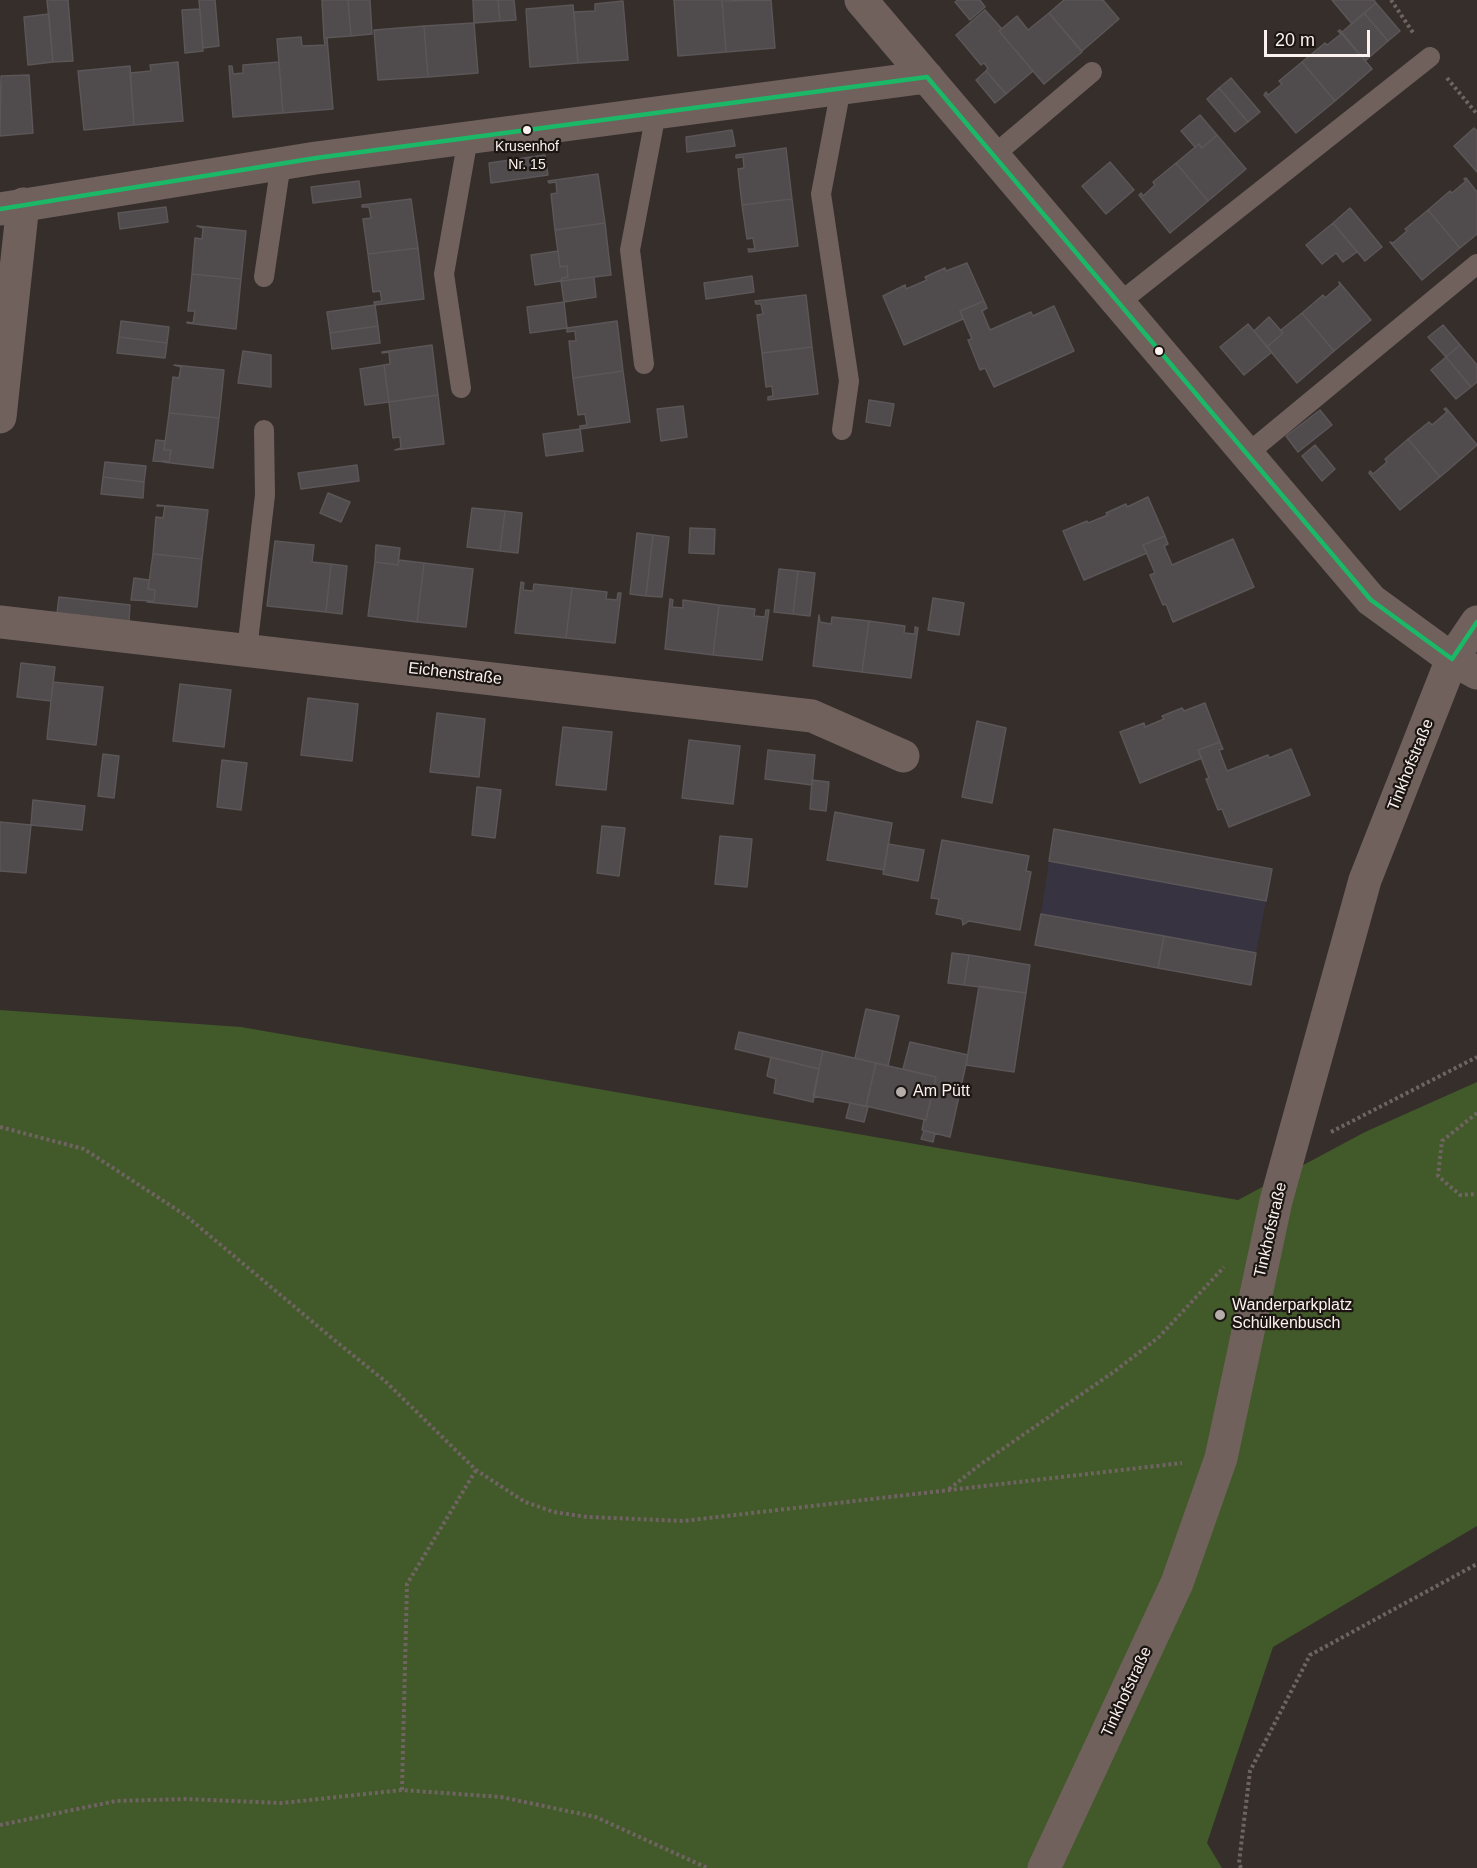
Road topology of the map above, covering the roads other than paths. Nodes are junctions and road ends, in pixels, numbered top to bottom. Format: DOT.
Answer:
graph roads {
  1 [pos="868,2"];
  2 [pos="1430,57"];
  3 [pos="1092,72"];
  4 [pos="927,77"];
  5 [pos="841,88"];
  6 [pos="656,113"];
  7 [pos="468,138"];
  8 [pos="993,155"];
  9 [pos="281,164"];
  10 [pos="11,206"];
  11 [pos="1477,264"];
  12 [pos="264,277"];
  13 [pos="1119,303"];
  14 [pos="644,364"];
  15 [pos="461,388"];
  16 [pos="0,417"];
  17 [pos="264,430"];
  18 [pos="842,430"];
  19 [pos="1247,454"];
  20 [pos="0,622"];
  21 [pos="1477,622"];
  22 [pos="247,650"];
  23 [pos="1465,666"];
  24 [pos="903,756"];
  25 [pos="1044,1868"];
  1 -- 4 [label="street"];
  2 -- 13 [label="lane"];
  3 -- 8 [label="lane"];
  4 -- 5 [label="street"];
  4 -- 8 [label="street"];
  5 -- 6 [label="street"];
  5 -- 18 [label="lane"];
  6 -- 7 [label="street"];
  6 -- 14 [label="lane"];
  7 -- 9 [label="street"];
  7 -- 15 [label="lane"];
  8 -- 13 [label="street"];
  9 -- 10 [label="street"];
  9 -- 12 [label="lane"];
  10 -- 16 [label="street"];
  11 -- 19 [label="lane"];
  13 -- 19 [label="street"];
  17 -- 22 [label="lane"];
  19 -- 23 [label="street"];
  20 -- 22 [label="street, Eichenstraße"];
  21 -- 23 [label="street, Tinkhofstraße"];
  22 -- 24 [label="street, Eichenstraße"];
  23 -- 25 [label="street, Tinkhofstraße"];
}
